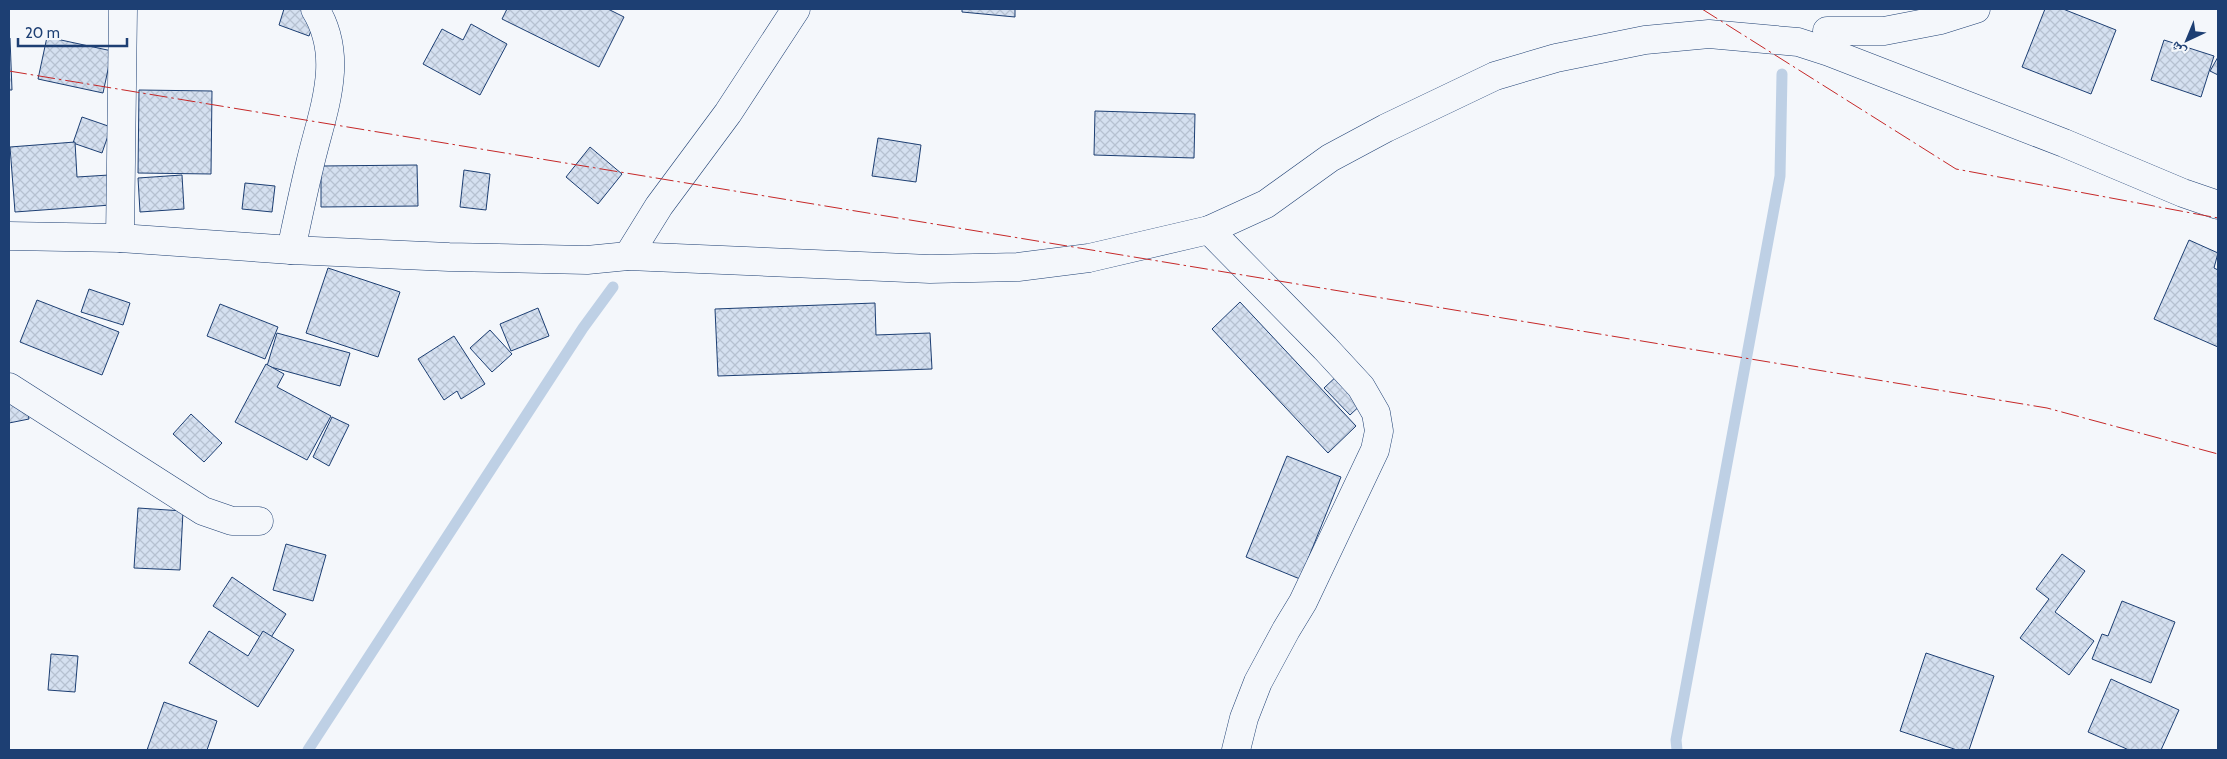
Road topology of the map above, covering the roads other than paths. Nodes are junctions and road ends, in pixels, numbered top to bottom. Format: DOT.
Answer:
graph roads {
  1 [pos="123,9"];
  2 [pos="315,9"];
  3 [pos="796,9"];
  4 [pos="1976,9"];
  5 [pos="1828,31"];
  6 [pos="2218,205"];
  7 [pos="1209,230"];
  8 [pos="9,236"];
  9 [pos="120,238"];
  10 [pos="291,250"];
  11 [pos="628,256"];
  12 [pos="9,387"];
  13 [pos="259,521"];
  14 [pos="1236,750"];
  1 -- 9 [label="main road"];
  2 -- 10 [label="main road"];
  3 -- 11 [label="main road"];
  4 -- 5 [label="main road"];
  5 -- 6 [label="main road"];
  5 -- 7 [label="main road"];
  7 -- 11 [label="main road"];
  7 -- 14 [label="main road"];
  8 -- 9 [label="main road"];
  9 -- 10 [label="main road"];
  10 -- 11 [label="main road"];
  12 -- 13 [label="main road"];
}
